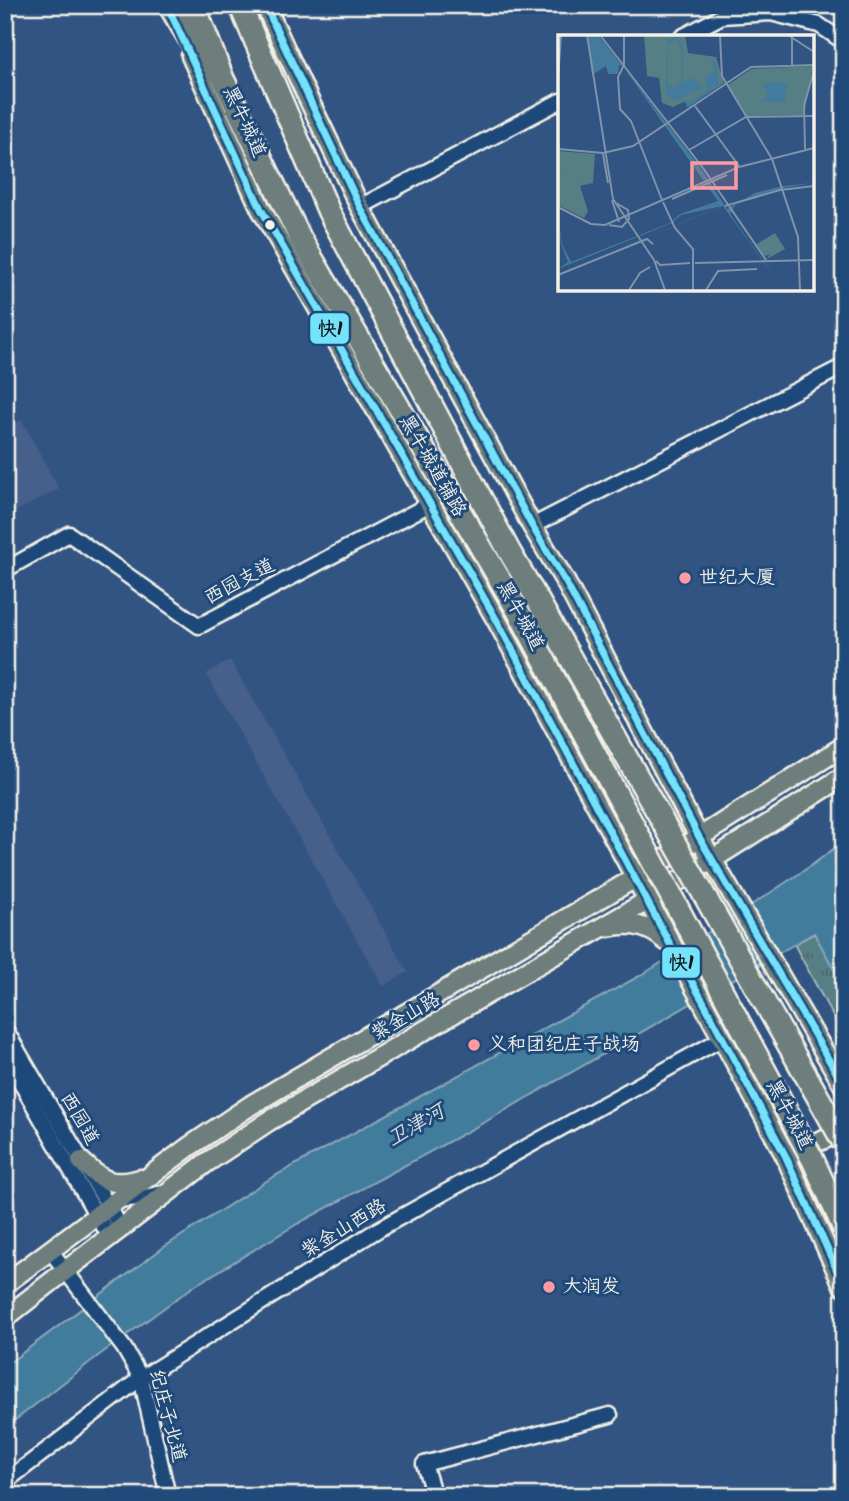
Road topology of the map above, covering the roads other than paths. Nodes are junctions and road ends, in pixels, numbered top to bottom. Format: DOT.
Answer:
graph roads {
  1 [pos="168,5"];
  2 [pos="194,5"];
  3 [pos="265,5"];
  4 [pos="244,11"];
  5 [pos="686,35"];
  6 [pos="844,42"];
  7 [pos="558,102"];
  8 [pos="249,135"];
  9 [pos="360,207"];
  10 [pos="844,366"];
  11 [pos="430,504"];
  12 [pos="532,526"];
  13 [pos="5,570"];
  14 [pos="844,746"];
  15 [pos="844,776"];
  16 [pos="699,837"];
  17 [pos="712,859"];
  18 [pos="682,878"];
  19 [pos="640,888"];
  20 [pos="738,905"];
  21 [pos="595,931"];
  22 [pos="670,944"];
  23 [pos="5,1029"];
  24 [pos="723,1038"];
  25 [pos="5,1055"];
  26 [pos="844,1086"];
  27 [pos="844,1131"];
  28 [pos="844,1143"];
  29 [pos="785,1155"];
  30 [pos="76,1166"];
  31 [pos="153,1173"];
  32 [pos="173,1189"];
  33 [pos="106,1205"];
  34 [pos="844,1229"];
  35 [pos="116,1232"];
  36 [pos="50,1250"];
  37 [pos="65,1271"];
  38 [pos="5,1284"];
  39 [pos="844,1287"];
  40 [pos="5,1318"];
  41 [pos="141,1378"];
  42 [pos="610,1415"];
  43 [pos="5,1482"];
  44 [pos="168,1496"];
  45 [pos="434,1496"];
  1 -- 8 [label="highway"];
  1 -- 11 [label="main road, 黑牛城道辅路"];
  2 -- 8 [label="highway, 黑牛城道"];
  3 -- 9 [label="main road"];
  4 -- 28 [label="highway, 黑牛城道, bridge"];
  5 -- 6 [label="street"];
  7 -- 9 [label="street"];
  8 -- 34 [label="highway, 黑牛城道, bridge"];
  9 -- 12 [label="main road"];
  10 -- 12 [label="street"];
  11 -- 13 [label="street, 西园支道"];
  11 -- 19 [label="main road, 黑牛城道辅路"];
  12 -- 16 [label="main road"];
  14 -- 16 [label="main road, 紫金山路"];
  15 -- 17 [label="main road, 紫金山路"];
  16 -- 17 [label="main road"];
  16 -- 19 [label="main road, 紫金山路"];
  17 -- 18 [label="main road, 紫金山路"];
  17 -- 20 [label="main road"];
  18 -- 19 [label="main road, 紫金山路"];
  18 -- 20 [label="main road"];
  19 -- 21 [label="main road, 紫金山路"];
  19 -- 22 [label="main road, 黑牛城道辅路"];
  19 -- 31 [label="main road, 紫金山路"];
  20 -- 26 [label="main road"];
  21 -- 22 [label="main road"];
  21 -- 32 [label="main road, 紫金山路"];
  22 -- 24 [label="main road, 黑牛城道辅路"];
  23 -- 30 [label="street, 西园道"];
  24 -- 29 [label="main road"];
  24 -- 41 [label="street, 紫金山西路"];
  25 -- 30 [label="street, 西园道"];
  27 -- 29 [label="main road"];
  29 -- 39 [label="main road"];
  30 -- 31 [label="main road"];
  30 -- 33 [label="street, 西园道"];
  31 -- 33 [label="main road, 紫金山路"];
  32 -- 33 [label="street"];
  32 -- 35 [label="main road, 紫金山路"];
  33 -- 35 [label="street, 西园道"];
  33 -- 36 [label="main road, 紫金山路"];
  35 -- 37 [label="main road, 紫金山路"];
  36 -- 37 [label="street"];
  36 -- 38 [label="main road, 紫金山路"];
  37 -- 40 [label="main road, 紫金山路"];
  37 -- 41 [label="street, 纪庄子北道"];
  41 -- 43 [label="street, 紫金山西路"];
  41 -- 44 [label="street, 纪庄子北道"];
  42 -- 45 [label="street"];
}
